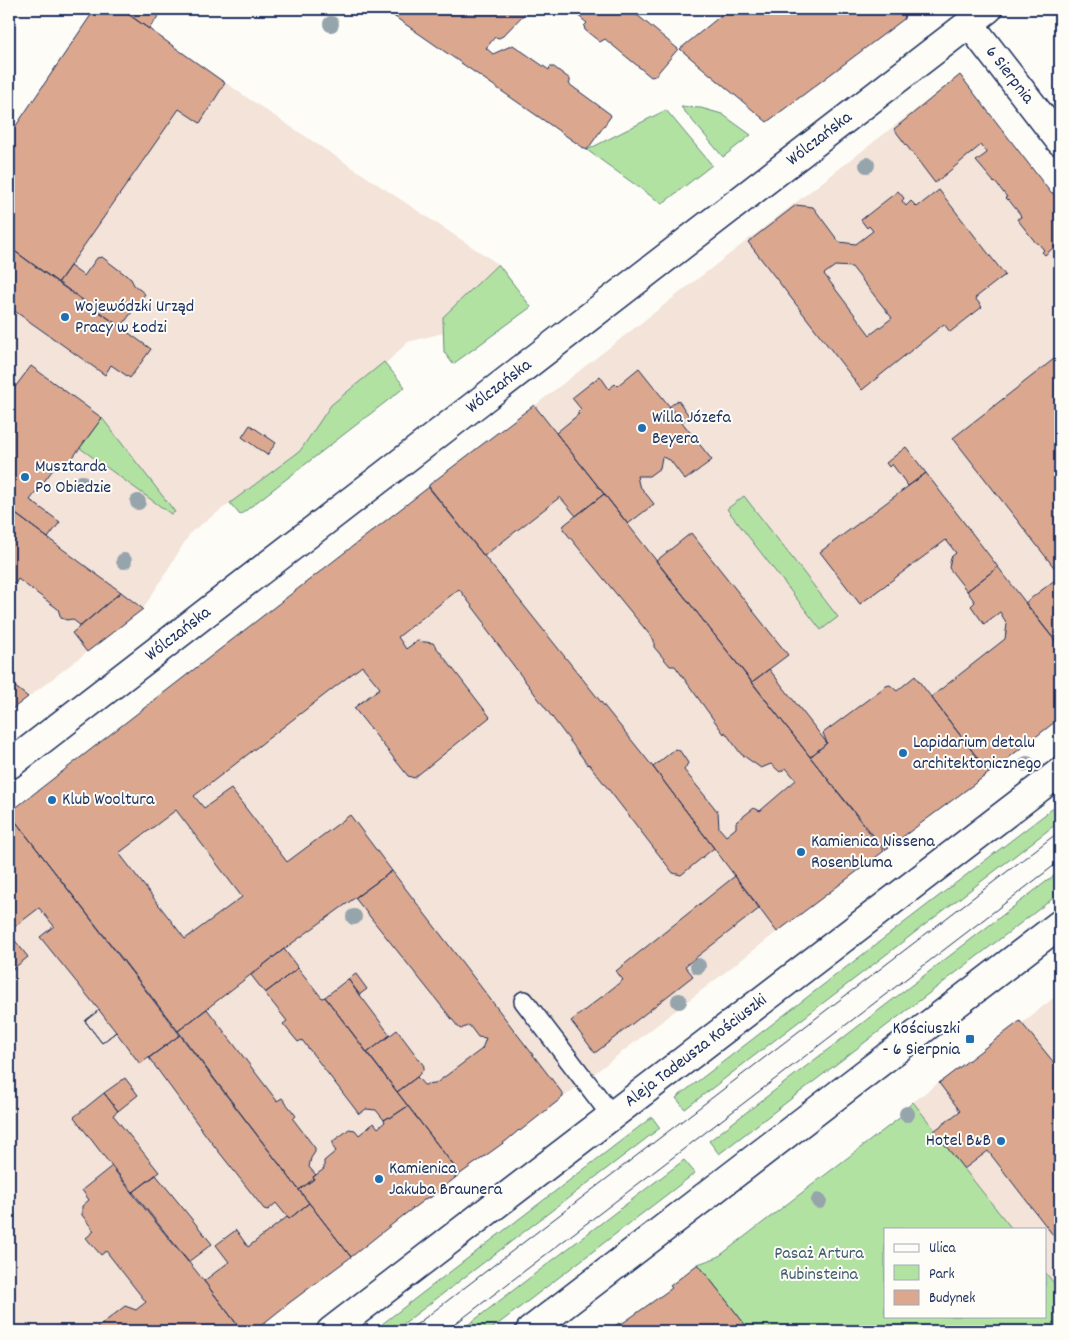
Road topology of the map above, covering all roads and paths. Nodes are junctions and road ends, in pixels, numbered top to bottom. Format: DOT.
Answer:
graph roads {
  1 [pos="972,14"];
  2 [pos="1060,141"];
  3 [pos="9,765"];
  4 [pos="1060,772"];
  5 [pos="1060,924"];
  6 [pos="524,1001"];
  7 [pos="612,1116"];
  8 [pos="331,1331"];
  9 [pos="530,1331"];
  1 -- 2 [label="street, 6 Sierpnia"];
  1 -- 3 [label="street, Wólczańska"];
  4 -- 7 [label="street, Aleja Tadeusza Kościuszki"];
  5 -- 9 [label="street"];
  6 -- 7 [label="lane"];
  7 -- 8 [label="street, Aleja Tadeusza Kościuszki"];
}
